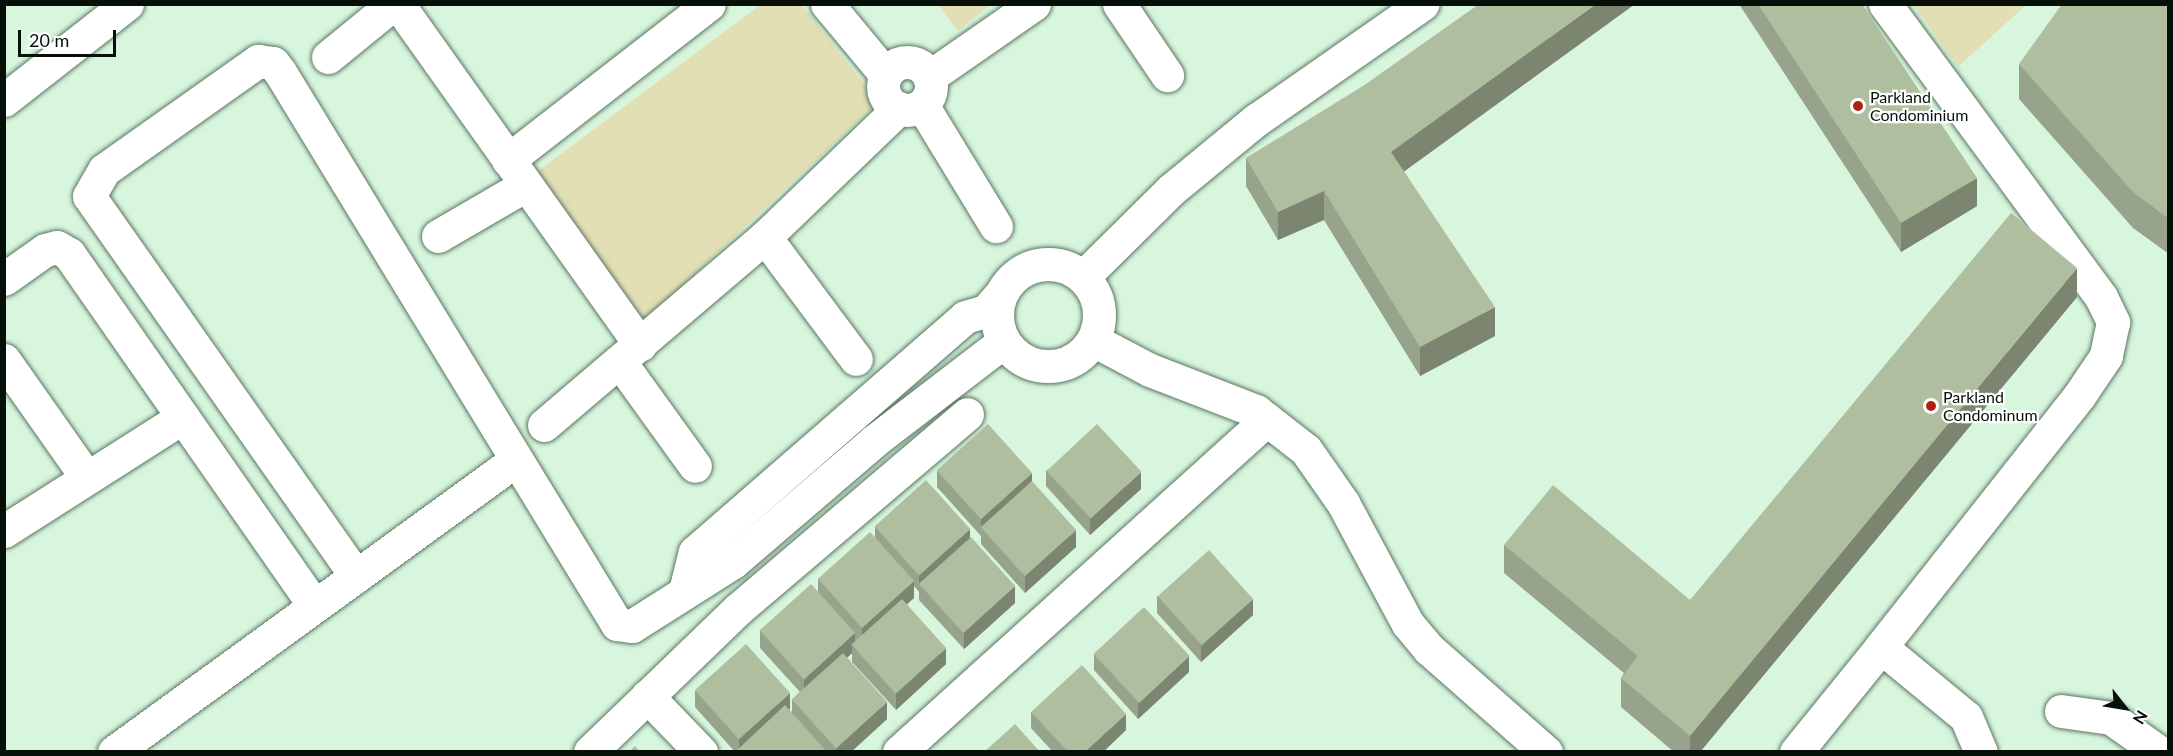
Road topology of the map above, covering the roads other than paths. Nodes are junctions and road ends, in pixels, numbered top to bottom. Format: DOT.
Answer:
graph roads {
  1 [pos="126,4"];
  2 [pos="393,4"];
  3 [pos="398,4"];
  4 [pos="709,4"];
  5 [pos="827,4"];
  6 [pos="1034,4"];
  7 [pos="1119,4"];
  8 [pos="1422,4"];
  9 [pos="1884,4"];
  10 [pos="328,57"];
  11 [pos="886,75"];
  12 [pos="1167,75"];
  13 [pos="917,97"];
  14 [pos="4,100"];
  15 [pos="517,172"];
  16 [pos="996,226"];
  17 [pos="438,236"];
  18 [pos="765,237"];
  19 [pos="1083,277"];
  20 [pos="4,279"];
  21 [pos="1001,294"];
  22 [pos="1093,340"];
  23 [pos="1004,342"];
  24 [pos="630,353"];
  25 [pos="856,359"];
  26 [pos="4,360"];
  27 [pos="967,414"];
  28 [pos="183,417"];
  29 [pos="1267,420"];
  30 [pos="544,425"];
  31 [pos="514,461"];
  32 [pos="695,466"];
  33 [pos="87,478"];
  34 [pos="6,528"];
  35 [pos="356,576"];
  36 [pos="687,587"];
  37 [pos="315,606"];
  38 [pos="1881,647"];
  39 [pos="647,696"];
  40 [pos="2061,711"];
  41 [pos="114,752"];
  42 [pos="590,752"];
  43 [pos="701,752"];
  44 [pos="899,752"];
  45 [pos="1546,752"];
  46 [pos="1796,752"];
  47 [pos="1981,752"];
  48 [pos="2159,752"];
  1 -- 14 [label="street"];
  2 -- 10 [label="street"];
  3 -- 15 [label="street"];
  4 -- 15 [label="street"];
  5 -- 11 [label="street"];
  6 -- 13 [label="street"];
  7 -- 12 [label="street"];
  8 -- 19 [label="street"];
  9 -- 38 [label="street"];
  11 -- 13 [label="street"];
  11 -- 13 [label="street"];
  13 -- 16 [label="street"];
  13 -- 18 [label="street"];
  15 -- 17 [label="street"];
  15 -- 24 [label="street"];
  18 -- 24 [label="street"];
  18 -- 25 [label="street"];
  19 -- 21 [label="street"];
  19 -- 22 [label="street"];
  20 -- 28 [label="street"];
  21 -- 23 [label="street"];
  21 -- 36 [label="street"];
  22 -- 23 [label="street"];
  22 -- 29 [label="street"];
  23 -- 36 [label="street"];
  24 -- 30 [label="street"];
  24 -- 32 [label="street"];
  26 -- 33 [label="street"];
  27 -- 39 [label="street"];
  28 -- 33 [label="street"];
  28 -- 37 [label="street"];
  29 -- 44 [label="street"];
  29 -- 45 [label="street"];
  31 -- 35 [label="street"];
  31 -- 35 [label="street"];
  31 -- 36 [label="street"];
  33 -- 34 [label="street"];
  35 -- 37 [label="street"];
  37 -- 41 [label="street"];
  38 -- 46 [label="street"];
  38 -- 47 [label="street"];
  39 -- 42 [label="street"];
  39 -- 43 [label="street"];
  40 -- 48 [label="street"];
}
